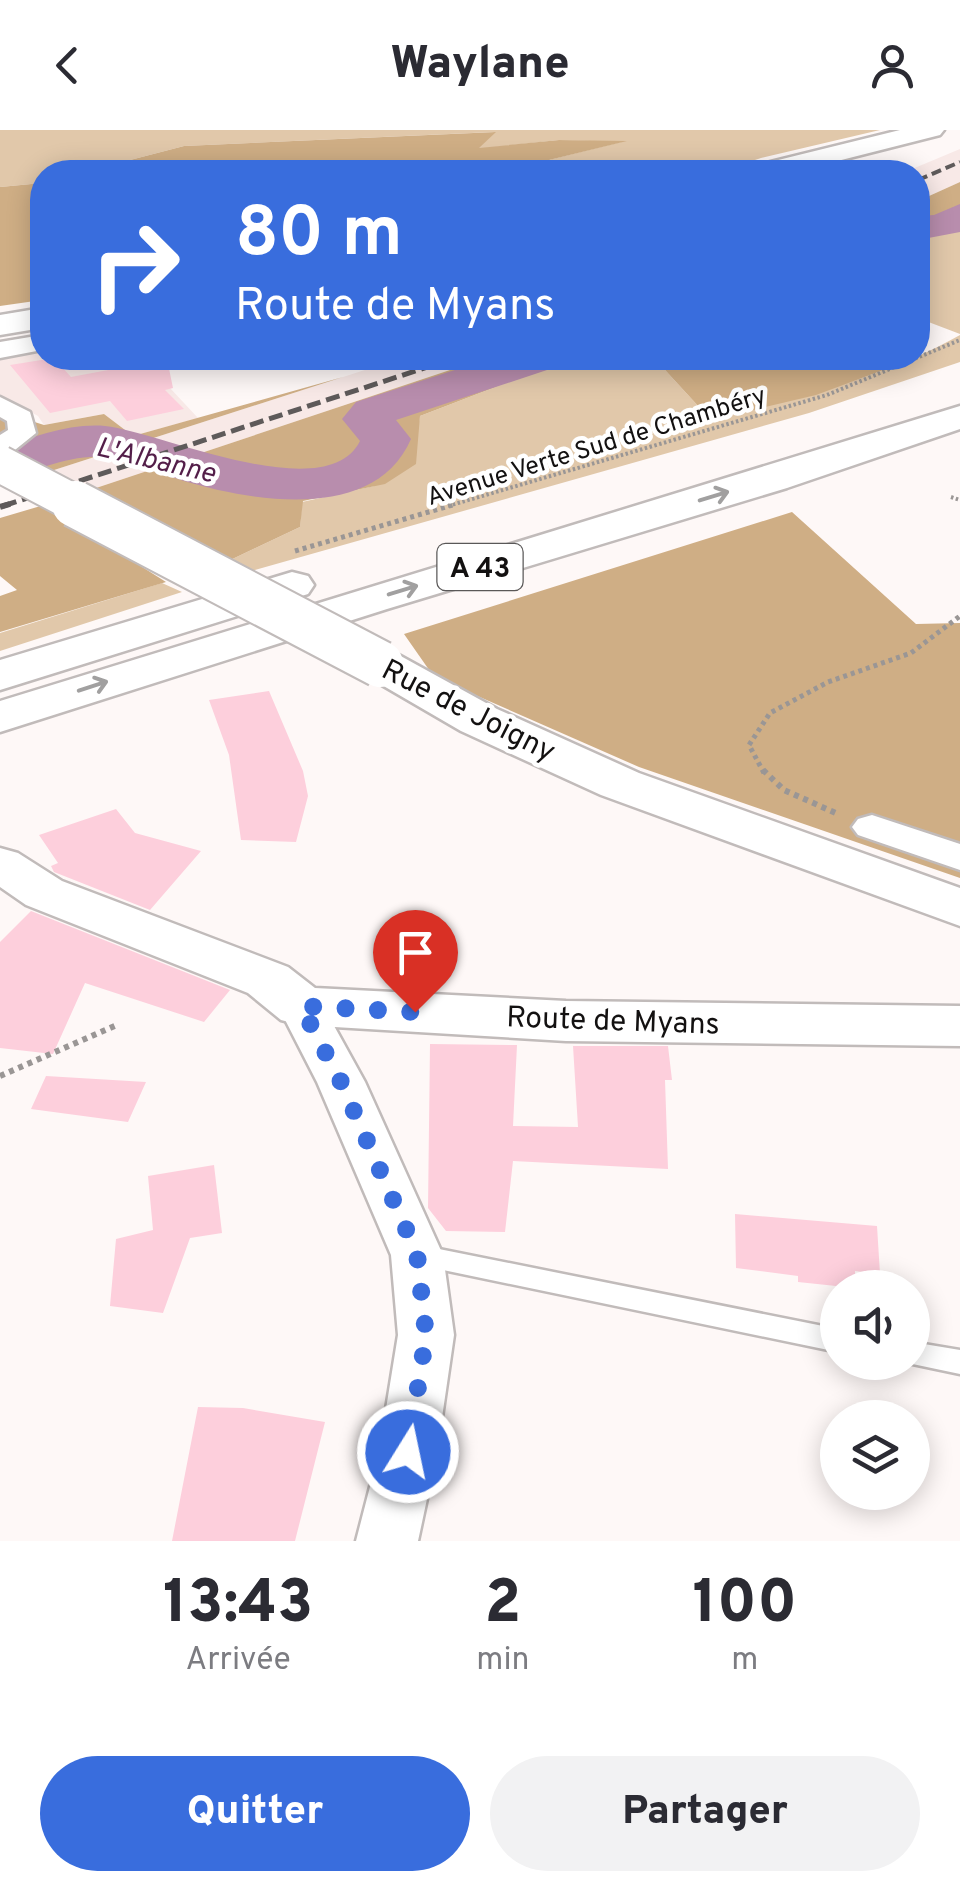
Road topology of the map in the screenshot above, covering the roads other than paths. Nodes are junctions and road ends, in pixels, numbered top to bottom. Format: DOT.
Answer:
graph roads {
  1 [pos="899,130"];
  2 [pos="931,130"];
  3 [pos="789,160"];
  4 [pos="796,160"];
  5 [pos="30,320"];
  6 [pos="0,325"];
  7 [pos="30,329"];
  8 [pos="0,334"];
  9 [pos="30,344"];
  10 [pos="0,350"];
  11 [pos="960,384"];
  12 [pos="0,405"];
  13 [pos="960,416"];
  14 [pos="0,448"];
  15 [pos="0,464"];
  16 [pos="0,676"];
  17 [pos="0,717"];
  18 [pos="872,828"];
  19 [pos="960,858"];
  20 [pos="0,864"];
  21 [pos="960,908"];
  22 [pos="301,1006"];
  23 [pos="960,1026"];
  24 [pos="417,1254"];
  25 [pos="820,1337"];
  26 [pos="930,1357"];
  27 [pos="960,1362"];
  28 [pos="387,1541"];
  1 -- 3 [label="main road"];
  2 -- 4 [label="main road"];
  5 -- 6 [label="main road"];
  7 -- 8 [label="main road"];
  9 -- 10 [label="street"];
  11 -- 16 [label="main road, A 43"];
  12 -- 14 [label="street"];
  17 -- 13 [label="main road, A 43, one-way"];
  15 -- 21 [label="main road, Rue de Joigny, bridge"];
  18 -- 19 [label="street"];
  20 -- 22 [label="street"];
  22 -- 23 [label="street, Route de Myans"];
  22 -- 24 [label="street"];
  24 -- 25 [label="lane"];
  24 -- 28 [label="street"];
  26 -- 27 [label="lane"];
}
